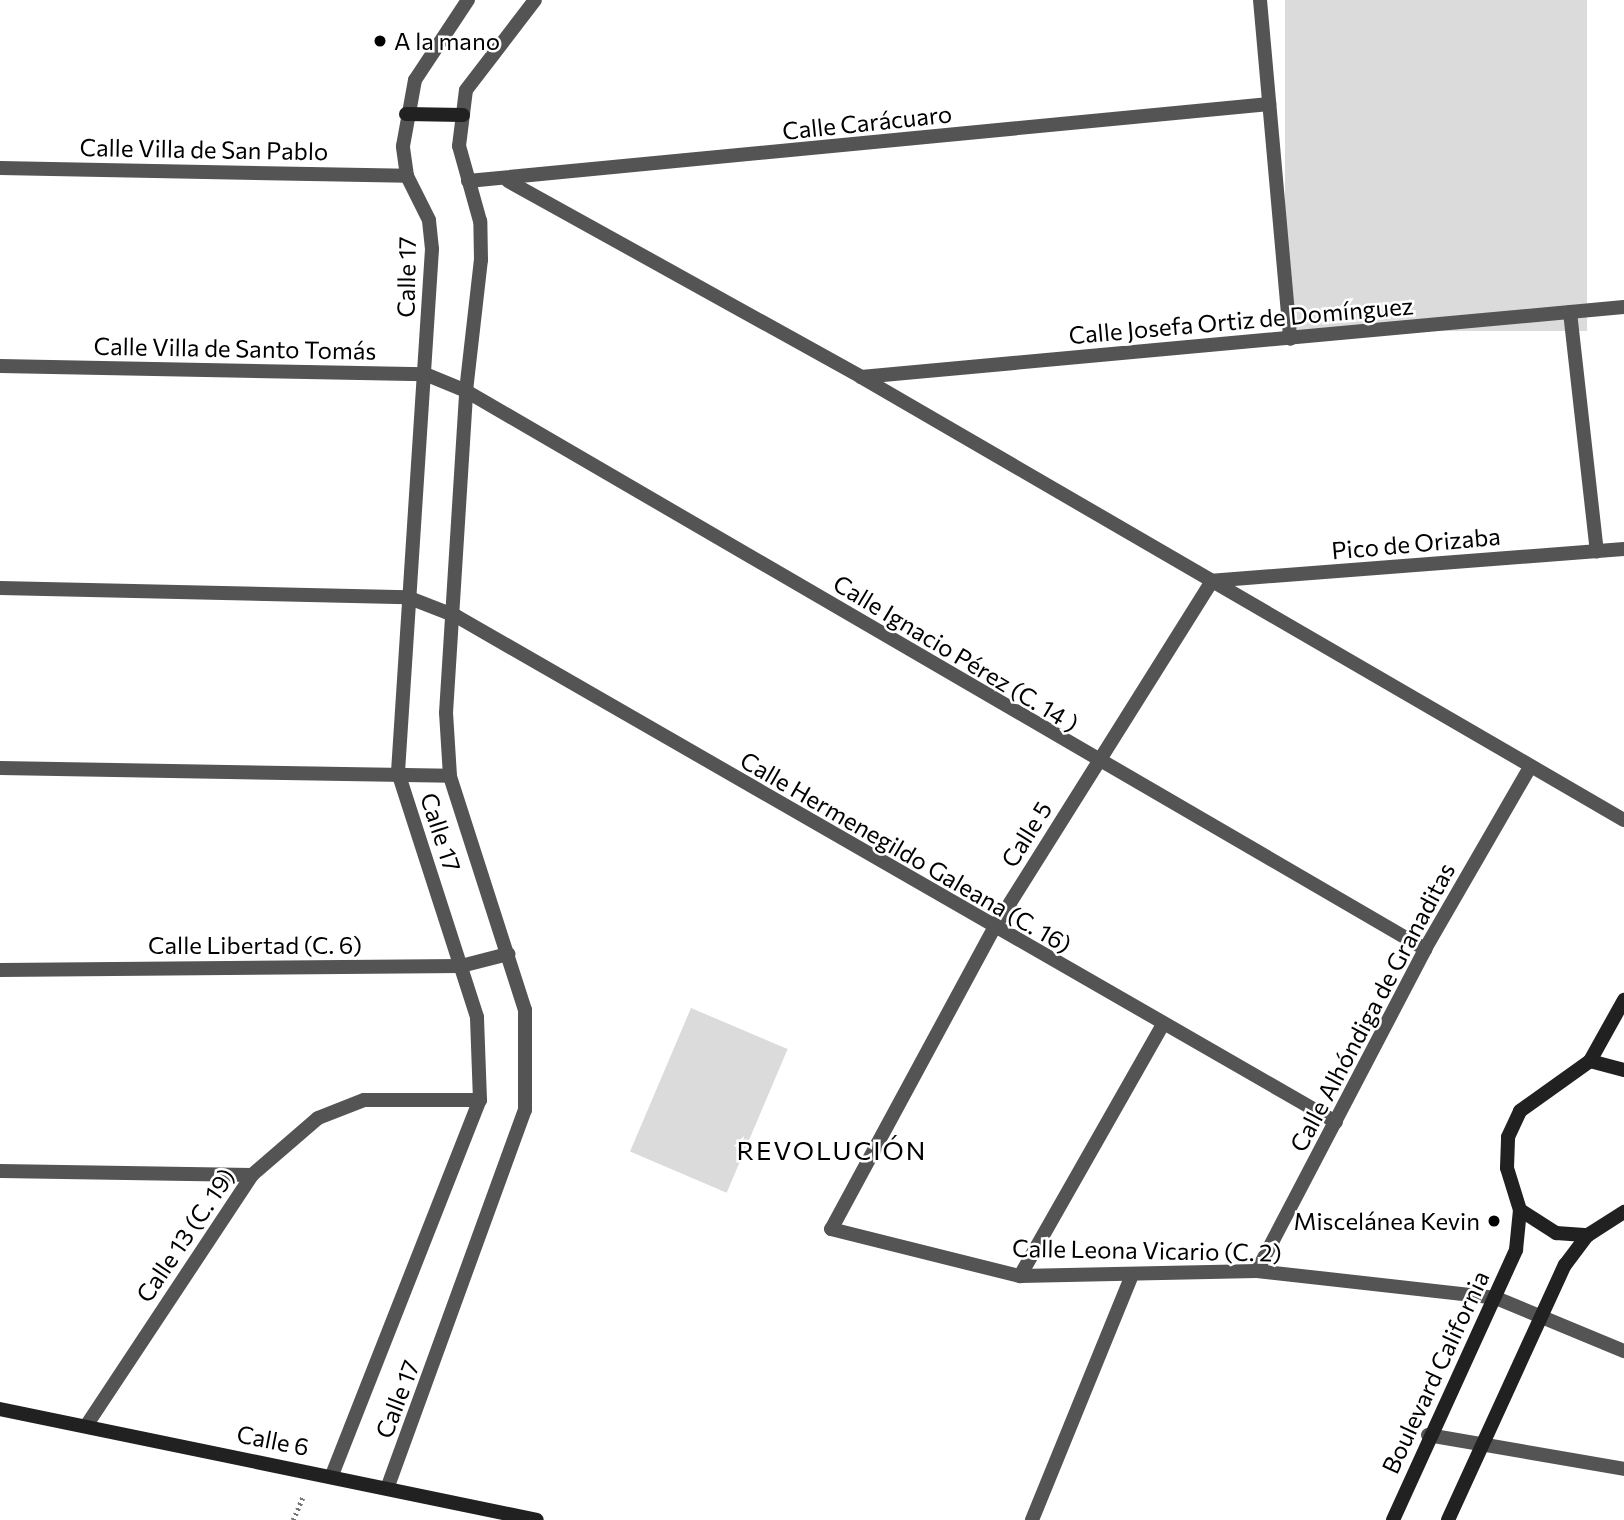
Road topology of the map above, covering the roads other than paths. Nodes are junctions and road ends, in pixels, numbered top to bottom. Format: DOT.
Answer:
graph roads {
  1 [pos="468,0"];
  2 [pos="535,0"];
  3 [pos="1260,0"];
  4 [pos="1269,104"];
  5 [pos="406,114"];
  6 [pos="463,116"];
  7 [pos="0,168"];
  8 [pos="407,176"];
  9 [pos="468,181"];
  10 [pos="508,181"];
  11 [pos="1624,307"];
  12 [pos="1570,312"];
  13 [pos="1290,339"];
  14 [pos="0,366"];
  15 [pos="425,374"];
  16 [pos="861,377"];
  17 [pos="466,391"];
  18 [pos="1624,549"];
  19 [pos="1597,551"];
  20 [pos="1212,581"];
  21 [pos="0,588"];
  22 [pos="407,597"];
  23 [pos="456,616"];
  24 [pos="1097,763"];
  25 [pos="1530,767"];
  26 [pos="0,768"];
  27 [pos="398,772"];
  28 [pos="450,776"];
  29 [pos="1624,820"];
  30 [pos="993,930"];
  31 [pos="1425,949"];
  32 [pos="508,954"];
  33 [pos="461,966"];
  34 [pos="0,970"];
  35 [pos="1624,1000"];
  36 [pos="1163,1024"];
  37 [pos="1590,1061"];
  38 [pos="1624,1070"];
  39 [pos="480,1100"];
  40 [pos="1335,1122"];
  41 [pos="0,1171"];
  42 [pos="252,1175"];
  43 [pos="1520,1210"];
  44 [pos="1624,1212"];
  45 [pos="831,1229"];
  46 [pos="1588,1236"];
  47 [pos="1257,1271"];
  48 [pos="1132,1275"];
  49 [pos="1020,1276"];
  50 [pos="1496,1298"];
  51 [pos="1540,1319"];
  52 [pos="1624,1351"];
  53 [pos="0,1409"];
  54 [pos="86,1426"];
  55 [pos="1428,1434"];
  56 [pos="1485,1446"];
  57 [pos="1624,1469"];
  58 [pos="332,1475"];
  59 [pos="388,1486"];
  60 [pos="537,1520"];
  61 [pos="1032,1520"];
  62 [pos="1393,1520"];
  63 [pos="1448,1520"];
  1 -- 5 [label="street"];
  2 -- 6 [label="street, Calle 17"];
  3 -- 4 [label="street"];
  4 -- 10 [label="street, Calle Carácuaro"];
  4 -- 13 [label="street"];
  5 -- 6 [label="street"];
  5 -- 8 [label="street"];
  6 -- 9 [label="street, Calle 17"];
  7 -- 8 [label="street, Calle Villa de San Pablo"];
  8 -- 15 [label="street, Calle 17"];
  9 -- 10 [label="street, Calle Carácuaro"];
  9 -- 17 [label="street, Calle 17"];
  10 -- 16 [label="street"];
  11 -- 12 [label="street, Calle Josefa Ortiz de Domínguez"];
  12 -- 13 [label="street, Calle Josefa Ortiz de Domínguez"];
  12 -- 19 [label="street"];
  13 -- 16 [label="street, Calle Josefa Ortiz de Domínguez"];
  14 -- 15 [label="street, Calle Villa de Santo Tomás"];
  15 -- 17 [label="street, Calle Villa de Santo Tomás"];
  15 -- 22 [label="street, Calle 17"];
  16 -- 20 [label="street"];
  17 -- 23 [label="street, Calle 17"];
  17 -- 24 [label="street, Calle Ignacio Pérez (C. 14 )"];
  18 -- 19 [label="street, Pico de Orizaba"];
  19 -- 20 [label="street, Pico de Orizaba"];
  20 -- 24 [label="street, Calle 5"];
  20 -- 25 [label="street"];
  21 -- 22 [label="street, Calle Hermenegildo Galeana (C. 16)"];
  22 -- 23 [label="street, Calle Hermenegildo Galeana (C. 16)"];
  22 -- 27 [label="street, Calle 17"];
  23 -- 28 [label="street, Calle 17"];
  23 -- 30 [label="street, Calle Hermenegildo Galeana (C. 16)"];
  24 -- 30 [label="street, Calle 5"];
  24 -- 31 [label="street, Calle Ignacio Pérez (C. 14 )"];
  25 -- 29 [label="street"];
  25 -- 31 [label="street, Calle Alhóndiga de Granaditas"];
  26 -- 27 [label="street"];
  27 -- 28 [label="street"];
  27 -- 33 [label="street, Calle 17"];
  28 -- 32 [label="street, Calle 17"];
  30 -- 36 [label="street, Calle Hermenegildo Galeana (C. 16)"];
  30 -- 45 [label="street, Calle 5"];
  31 -- 40 [label="street, Calle Alhóndiga de Granaditas"];
  32 -- 33 [label="street, Calle Libertad (C. 6)"];
  32 -- 59 [label="street, Calle 17"];
  33 -- 34 [label="street, Calle Libertad (C. 6)"];
  33 -- 39 [label="street, Calle 17"];
  35 -- 37 [label="street, Boulevard California"];
  36 -- 40 [label="street, Calle Hermenegildo Galeana (C. 16)"];
  36 -- 49 [label="street"];
  37 -- 38 [label="street"];
  37 -- 43 [label="street, Boulevard California"];
  39 -- 42 [label="street, Calle 13 (C. 19)"];
  39 -- 58 [label="street, Calle 17"];
  40 -- 47 [label="street, Calle Alhóndiga de Granaditas"];
  41 -- 42 [label="street"];
  42 -- 54 [label="street, Calle 13 (C. 19)"];
  43 -- 46 [label="street"];
  43 -- 50 [label="street, Boulevard California"];
  44 -- 46 [label="street"];
  45 -- 49 [label="street, Calle Leona Vicario (C. 2)"];
  46 -- 51 [label="street"];
  47 -- 48 [label="street, Calle Leona Vicario (C. 2)"];
  47 -- 50 [label="street, Calle Leona Vicario (C. 2)"];
  48 -- 49 [label="street, Calle Leona Vicario (C. 2)"];
  48 -- 61 [label="street"];
  50 -- 51 [label="street, Calle Leona Vicario (C. 2)"];
  50 -- 55 [label="street, Boulevard California"];
  51 -- 52 [label="street, Calle Leona Vicario (C. 2)"];
  51 -- 56 [label="street"];
  53 -- 54 [label="street, Calle 6"];
  54 -- 58 [label="street, Calle 6"];
  55 -- 56 [label="street"];
  55 -- 62 [label="street, Boulevard California"];
  56 -- 57 [label="street"];
  56 -- 63 [label="street"];
  58 -- 59 [label="street, Calle 6"];
  59 -- 60 [label="street, Calle 6"];
}
